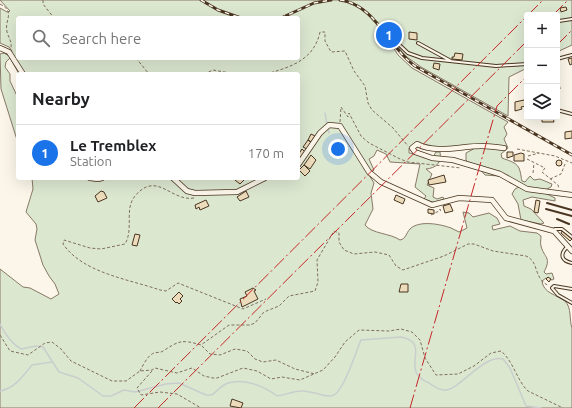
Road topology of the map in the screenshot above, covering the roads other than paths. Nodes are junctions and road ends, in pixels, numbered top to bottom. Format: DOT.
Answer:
graph roads {
  1 [pos="572,20"];
  2 [pos="560,21"];
  3 [pos="390,36"];
  4 [pos="418,43"];
  5 [pos="0,48"];
  6 [pos="572,55"];
  7 [pos="560,58"];
  8 [pos="451,61"];
  9 [pos="524,64"];
  10 [pos="22,72"];
  11 [pos="560,111"];
  12 [pos="572,114"];
  13 [pos="504,148"];
  14 [pos="300,162"];
  15 [pos="175,180"];
  16 [pos="261,180"];
  17 [pos="572,195"];
  18 [pos="554,231"];
  19 [pos="572,237"];
  20 [pos="567,246"];
  21 [pos="572,250"];
  22 [pos="572,264"];
  23 [pos="572,289"];
  24 [pos="572,303"];
  1 -- 2 [label="lane"];
  3 -- 8 [label="lane"];
  4 -- 8 [label="lane"];
  5 -- 10 [label="street"];
  6 -- 7 [label="lane"];
  8 -- 9 [label="lane"];
  11 -- 12 [label="lane"];
  13 -- 17 [label="street"];
  14 -- 18 [label="street"];
  15 -- 16 [label="street"];
  18 -- 19 [label="lane"];
  18 -- 20 [label="street"];
  20 -- 21 [label="street"];
  20 -- 22 [label="lane"];
  23 -- 24 [label="lane"];
}
